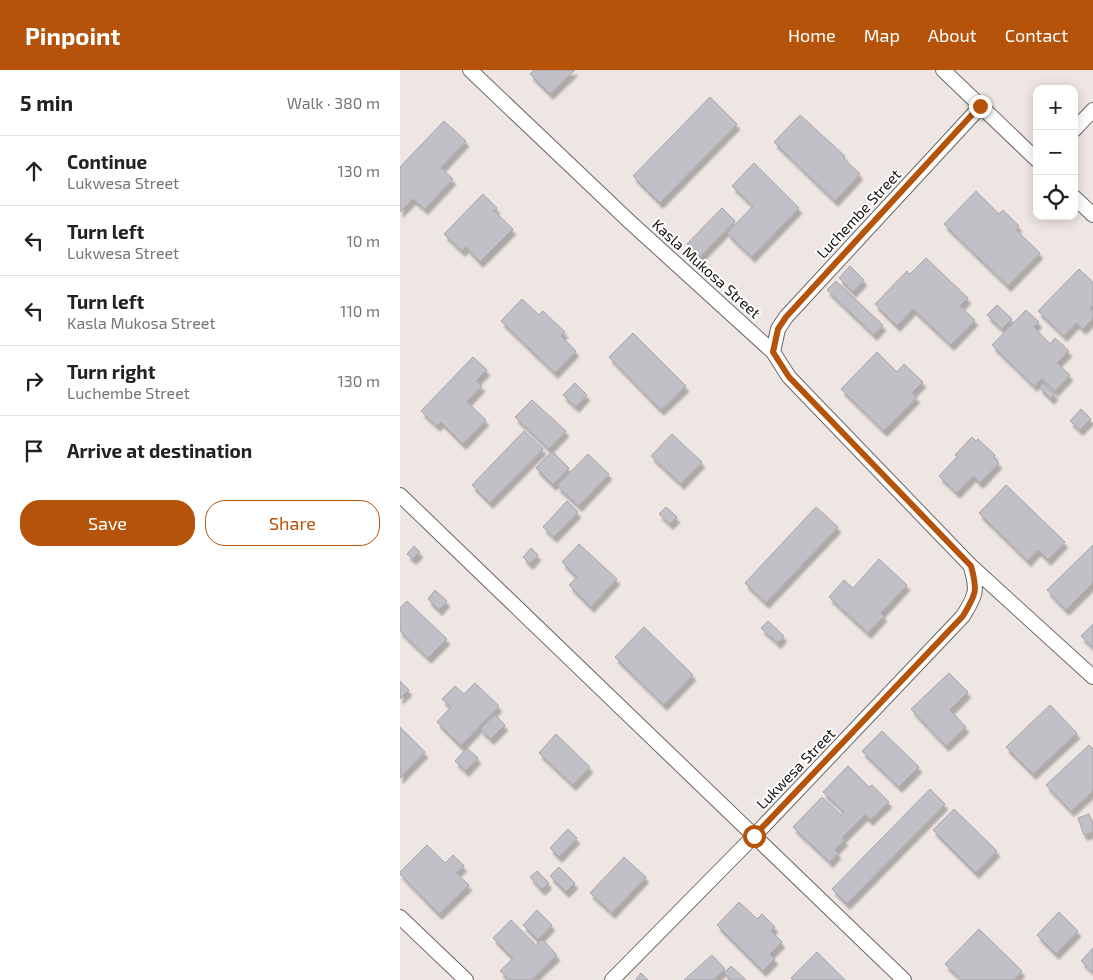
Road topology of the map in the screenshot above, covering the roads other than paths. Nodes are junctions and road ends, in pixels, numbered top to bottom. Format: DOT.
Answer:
graph roads {
  1 [pos="470,70"];
  2 [pos="943,70"];
  3 [pos="980,106"];
  4 [pos="1093,110"];
  5 [pos="1078,126"];
  6 [pos="1033,156"];
  7 [pos="1078,201"];
  8 [pos="1093,215"];
  9 [pos="773,352"];
  10 [pos="400,495"];
  11 [pos="971,566"];
  12 [pos="1093,677"];
  13 [pos="754,836"];
  14 [pos="400,917"];
  15 [pos="466,980"];
  16 [pos="612,980"];
  17 [pos="904,980"];
  1 -- 9 [label="street, Kasla Mukosa Street"];
  2 -- 3 [label="street"];
  3 -- 6 [label="street"];
  3 -- 9 [label="street, Luchembe Street"];
  4 -- 5 [label="street"];
  7 -- 8 [label="street"];
  9 -- 11 [label="street, Kasla Mukosa Street"];
  10 -- 13 [label="street"];
  11 -- 12 [label="street, Kasla Mukosa Street"];
  11 -- 13 [label="street, Lukwesa Street"];
  13 -- 16 [label="street, Lukwesa Street"];
  13 -- 17 [label="street"];
  14 -- 15 [label="street"];
}
